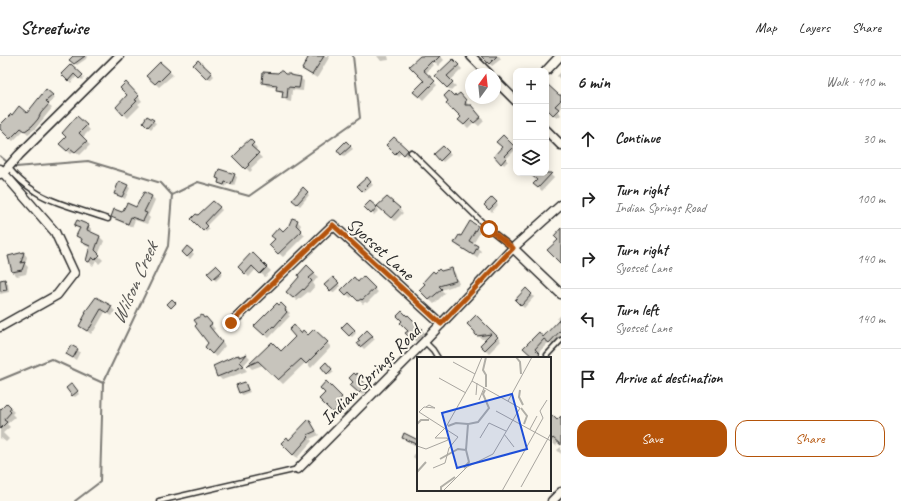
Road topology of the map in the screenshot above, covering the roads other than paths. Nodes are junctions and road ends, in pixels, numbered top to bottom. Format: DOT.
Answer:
graph roads {
  1 [pos="119,56"];
  2 [pos="471,56"];
  3 [pos="560,56"];
  4 [pos="483,68"];
  5 [pos="549,68"];
  6 [pos="501,86"];
  7 [pos="513,98"];
  8 [pos="549,133"];
  9 [pos="561,145"];
  10 [pos="411,152"];
  11 [pos="3,171"];
  12 [pos="561,205"];
  13 [pos="108,219"];
  14 [pos="513,248"];
  15 [pos="561,294"];
  16 [pos="231,323"];
  17 [pos="441,324"];
  18 [pos="0,327"];
  19 [pos="561,340"];
  20 [pos="424,342"];
  21 [pos="547,355"];
  22 [pos="438,357"];
  23 [pos="298,469"];
  24 [pos="561,492"];
  25 [pos="158,501"];
  26 [pos="552,501"];
  1 -- 11 [label="street"];
  2 -- 4 [label="street"];
  3 -- 5 [label="street"];
  6 -- 7 [label="street"];
  8 -- 9 [label="street"];
  10 -- 14 [label="lane"];
  11 -- 13 [label="lane"];
  11 -- 18 [label="street"];
  12 -- 14 [label="street, Indian Springs Road"];
  14 -- 15 [label="street"];
  14 -- 17 [label="street, Indian Springs Road"];
  16 -- 17 [label="street, Syosset Lane"];
  17 -- 20 [label="street, Indian Springs Road"];
  19 -- 21 [label="lane"];
  20 -- 22 [label="lane"];
  20 -- 23 [label="street, Indian Springs Road"];
  23 -- 25 [label="lane"];
  24 -- 26 [label="street"];
}
